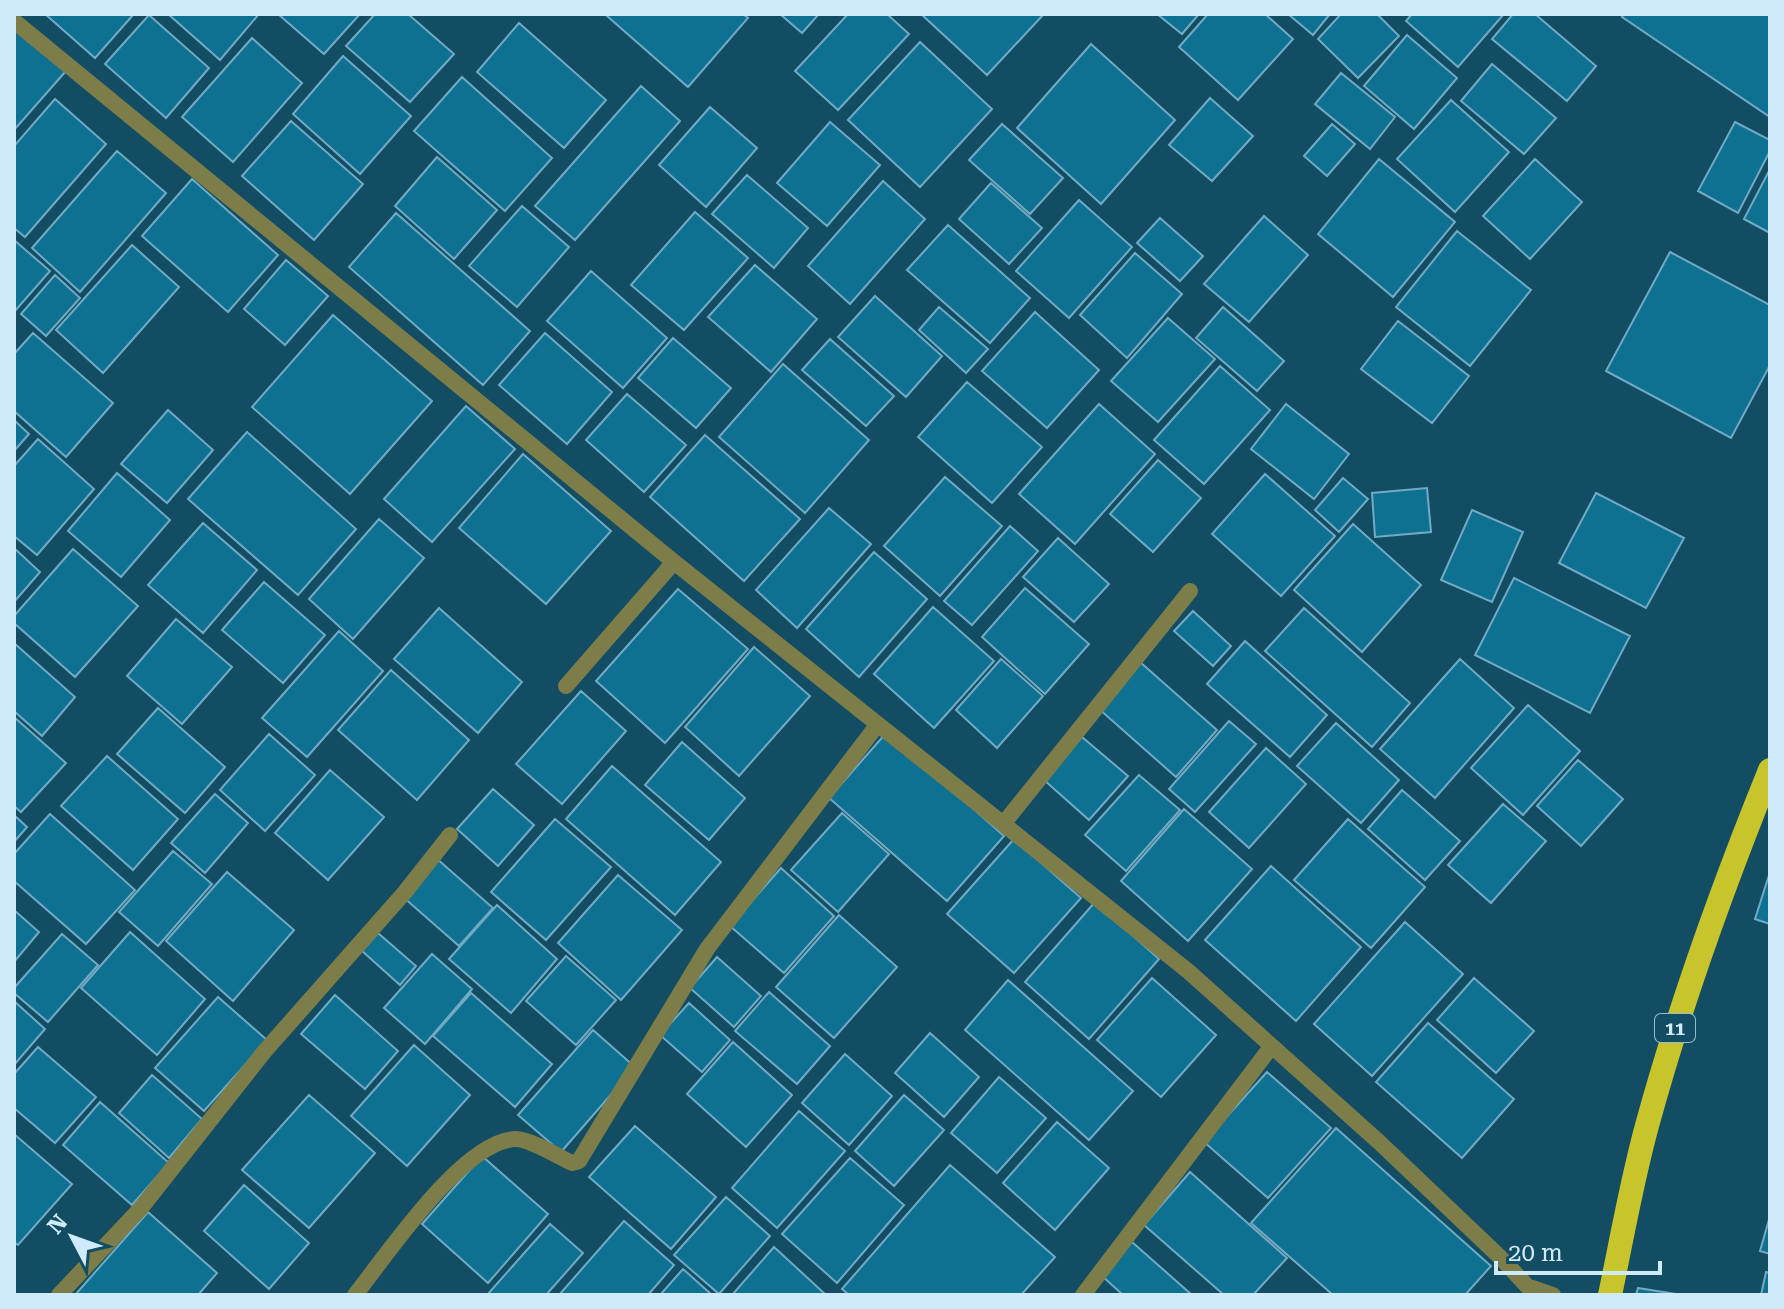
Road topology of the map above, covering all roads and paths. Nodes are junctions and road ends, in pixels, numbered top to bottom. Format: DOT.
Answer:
graph roads {
  1 [pos="14,21"];
  2 [pos="674,562"];
  3 [pos="1190,591"];
  4 [pos="566,686"];
  5 [pos="878,724"];
  6 [pos="1770,770"];
  7 [pos="1004,823"];
  8 [pos="450,835"];
  9 [pos="1271,1047"];
  10 [pos="59,1295"];
  11 [pos="355,1295"];
  12 [pos="1083,1295"];
  13 [pos="1553,1295"];
  14 [pos="1610,1295"];
  1 -- 2 [label="street"];
  2 -- 4 [label="street"];
  2 -- 5 [label="street"];
  3 -- 7 [label="street"];
  5 -- 7 [label="street"];
  5 -- 11 [label="street"];
  6 -- 14 [label="highway, 11"];
  7 -- 9 [label="street"];
  8 -- 10 [label="street"];
  9 -- 12 [label="street"];
  9 -- 13 [label="street"];
}
